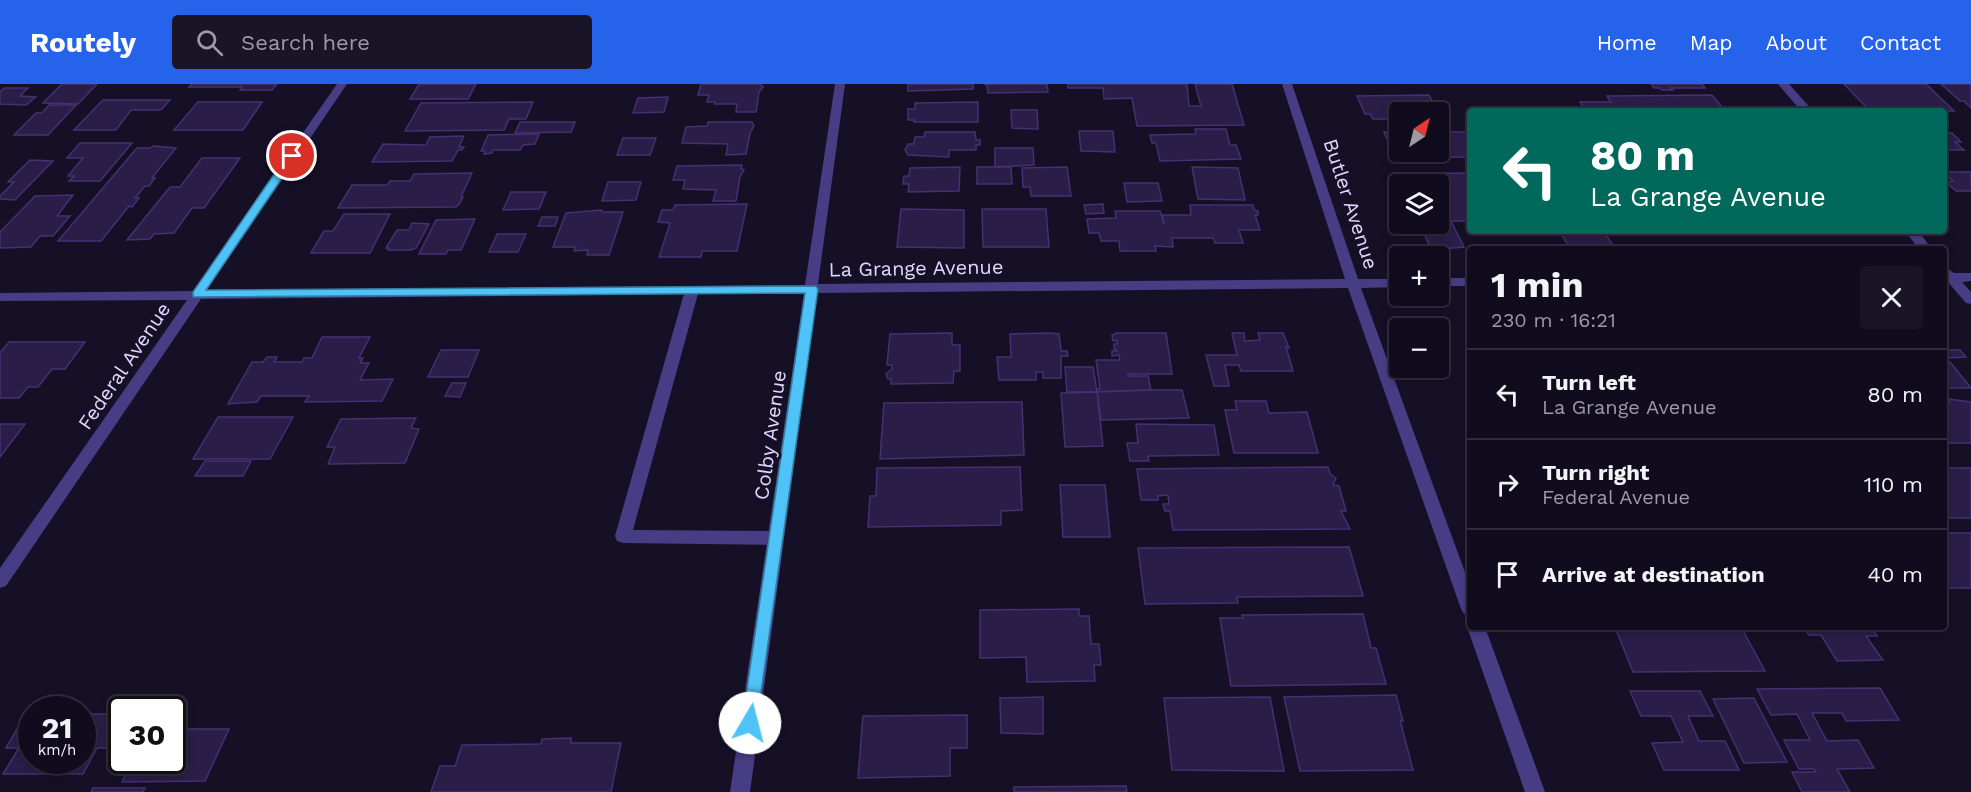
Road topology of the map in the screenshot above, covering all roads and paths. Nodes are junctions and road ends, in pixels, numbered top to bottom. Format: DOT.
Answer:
graph roads {
  1 [pos="342,84"];
  2 [pos="840,84"];
  3 [pos="1287,84"];
  4 [pos="1783,84"];
  5 [pos="1804,108"];
  6 [pos="1914,234"];
  7 [pos="1924,246"];
  8 [pos="1947,275"];
  9 [pos="1947,276"];
  10 [pos="1971,277"];
  11 [pos="1449,282"];
  12 [pos="1467,282"];
  13 [pos="1353,283"];
  14 [pos="1389,283"];
  15 [pos="812,289"];
  16 [pos="692,290"];
  17 [pos="197,295"];
  18 [pos="0,297"];
  19 [pos="1971,300"];
  20 [pos="776,538"];
  21 [pos="0,581"];
  22 [pos="1467,601"];
  23 [pos="1477,630"];
  24 [pos="740,792"];
  25 [pos="1535,792"];
  1 -- 17 [label="street, Federal Avenue"];
  2 -- 15 [label="street, Colby Avenue"];
  3 -- 13 [label="street, Butler Avenue"];
  4 -- 5 [label="street"];
  6 -- 7 [label="street"];
  8 -- 10 [label="street"];
  9 -- 19 [label="street"];
  11 -- 12 [label="street"];
  13 -- 14 [label="street, La Grange Avenue"];
  13 -- 15 [label="street, La Grange Avenue"];
  13 -- 22 [label="street, Butler Avenue"];
  15 -- 16 [label="street, La Grange Avenue"];
  15 -- 20 [label="street, Colby Avenue"];
  16 -- 17 [label="street, La Grange Avenue"];
  16 -- 20 [label="street"];
  17 -- 18 [label="street, La Grange Avenue"];
  17 -- 21 [label="street, Federal Avenue"];
  20 -- 24 [label="street, Colby Avenue"];
  23 -- 25 [label="street"];
}
